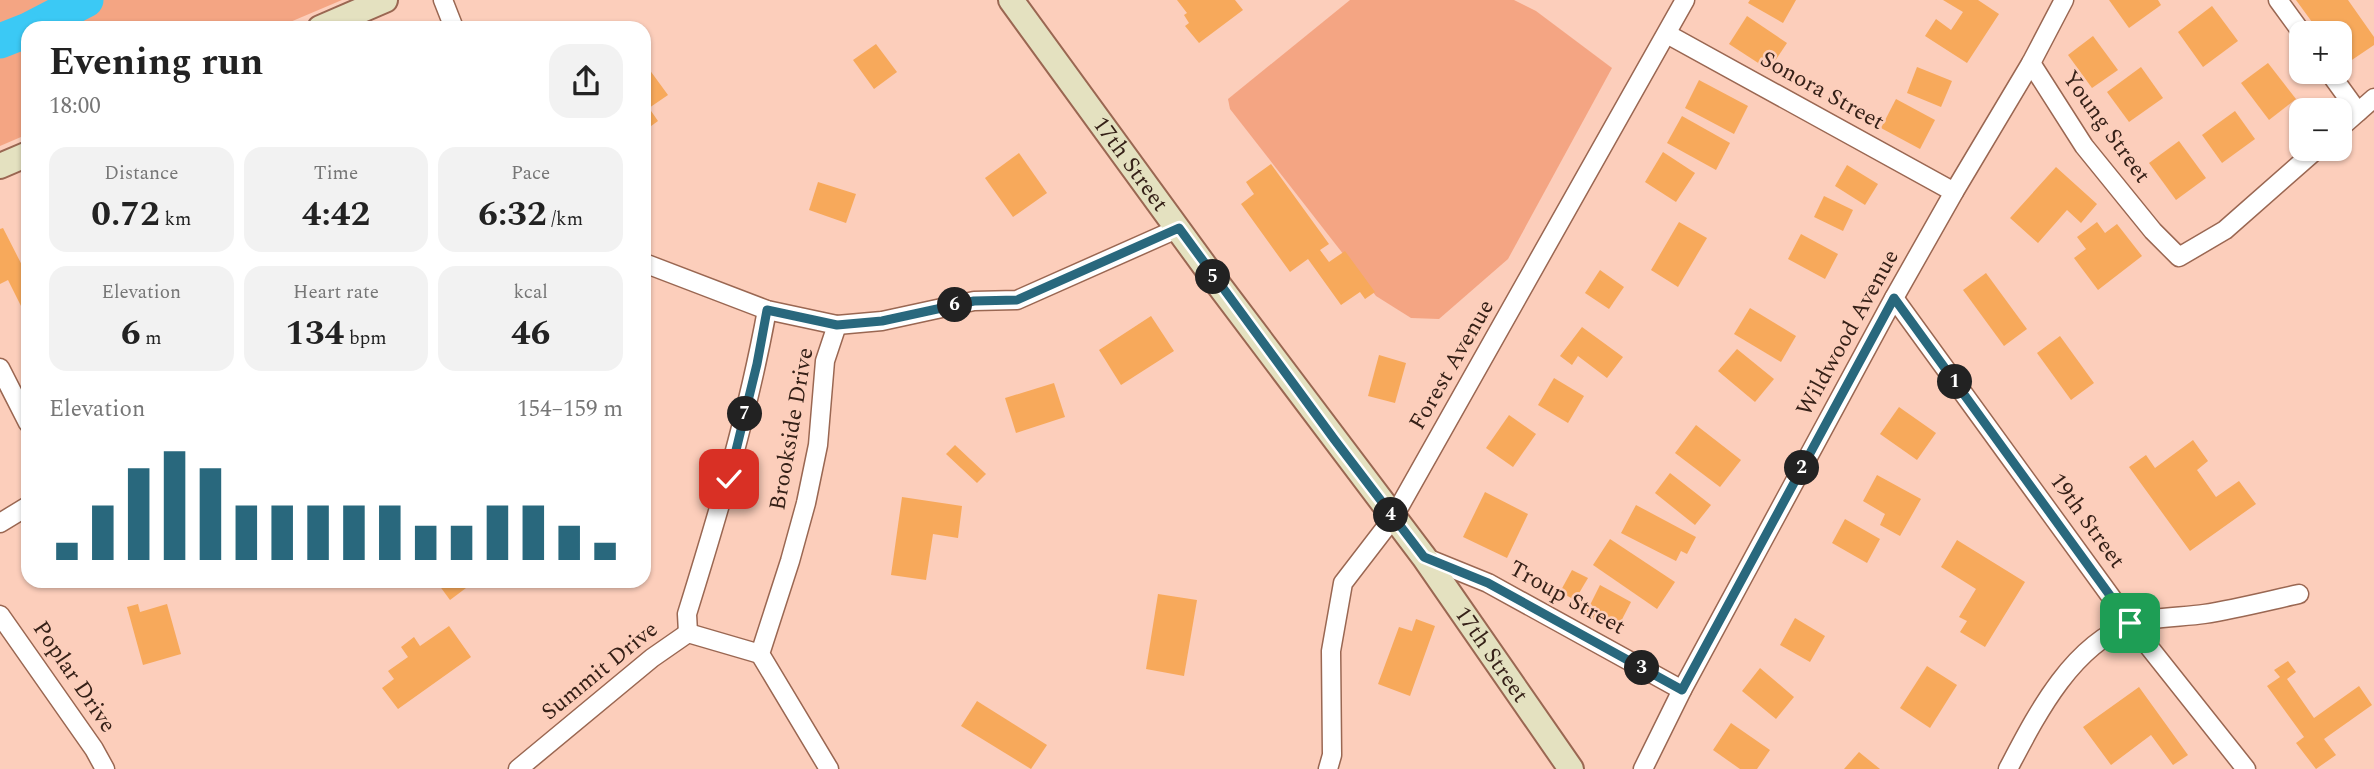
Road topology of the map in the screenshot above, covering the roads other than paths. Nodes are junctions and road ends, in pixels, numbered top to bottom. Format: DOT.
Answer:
graph roads {
  1 [pos="385,0"];
  2 [pos="443,0"];
  3 [pos="1011,0"];
  4 [pos="1685,0"];
  5 [pos="2064,0"];
  6 [pos="2278,0"];
  7 [pos="336,21"];
  8 [pos="451,21"];
  9 [pos="2293,21"];
  10 [pos="1667,34"];
  11 [pos="2031,63"];
  12 [pos="2338,84"];
  13 [pos="2374,98"];
  14 [pos="2358,112"];
  15 [pos="2352,117"];
  16 [pos="21,157"];
  17 [pos="2303,161"];
  18 [pos="0,166"];
  19 [pos="1954,192"];
  20 [pos="1179,228"];
  21 [pos="651,266"];
  22 [pos="1894,298"];
  23 [pos="767,310"];
  24 [pos="837,325"];
  25 [pos="0,368"];
  26 [pos="21,409"];
  27 [pos="21,510"];
  28 [pos="1393,518"];
  29 [pos="0,523"];
  30 [pos="1424,557"];
  31 [pos="2299,594"];
  32 [pos="0,615"];
  33 [pos="2130,623"];
  34 [pos="688,633"];
  35 [pos="760,654"];
  36 [pos="1682,690"];
  37 [pos="105,769"];
  38 [pos="517,769"];
  39 [pos="829,769"];
  40 [pos="1328,769"];
  41 [pos="1571,769"];
  42 [pos="1643,769"];
  43 [pos="2008,769"];
  44 [pos="2246,769"];
  1 -- 7 [label="street"];
  2 -- 8 [label="street"];
  3 -- 20 [label="street, 17th Street"];
  4 -- 10 [label="street, Forest Avenue"];
  5 -- 11 [label="street, Wildwood Avenue"];
  6 -- 9 [label="street"];
  10 -- 19 [label="street, Sonora Street"];
  10 -- 28 [label="street, Forest Avenue"];
  11 -- 17 [label="street, Young Street"];
  11 -- 19 [label="street, Wildwood Avenue"];
  12 -- 14 [label="street"];
  13 -- 14 [label="street"];
  14 -- 15 [label="street"];
  16 -- 18 [label="street"];
  19 -- 22 [label="street, Wildwood Avenue"];
  20 -- 24 [label="street"];
  20 -- 28 [label="street, 17th Street"];
  21 -- 23 [label="street"];
  22 -- 33 [label="street, 19th Street"];
  22 -- 36 [label="street, Wildwood Avenue"];
  23 -- 24 [label="street"];
  23 -- 34 [label="street, Brookside Drive"];
  24 -- 35 [label="street, Brookside Drive"];
  25 -- 26 [label="street"];
  27 -- 29 [label="street"];
  28 -- 30 [label="street, 17th Street"];
  28 -- 40 [label="street, Forest Avenue"];
  30 -- 36 [label="street, Troup Street"];
  30 -- 41 [label="street, 17th Street"];
  31 -- 33 [label="street"];
  32 -- 37 [label="street, Poplar Drive"];
  33 -- 43 [label="street"];
  33 -- 44 [label="street, 19th Street"];
  34 -- 35 [label="street, Summit Drive"];
  34 -- 38 [label="street, Summit Drive"];
  35 -- 39 [label="street"];
  36 -- 42 [label="street, Wildwood Avenue"];
}
